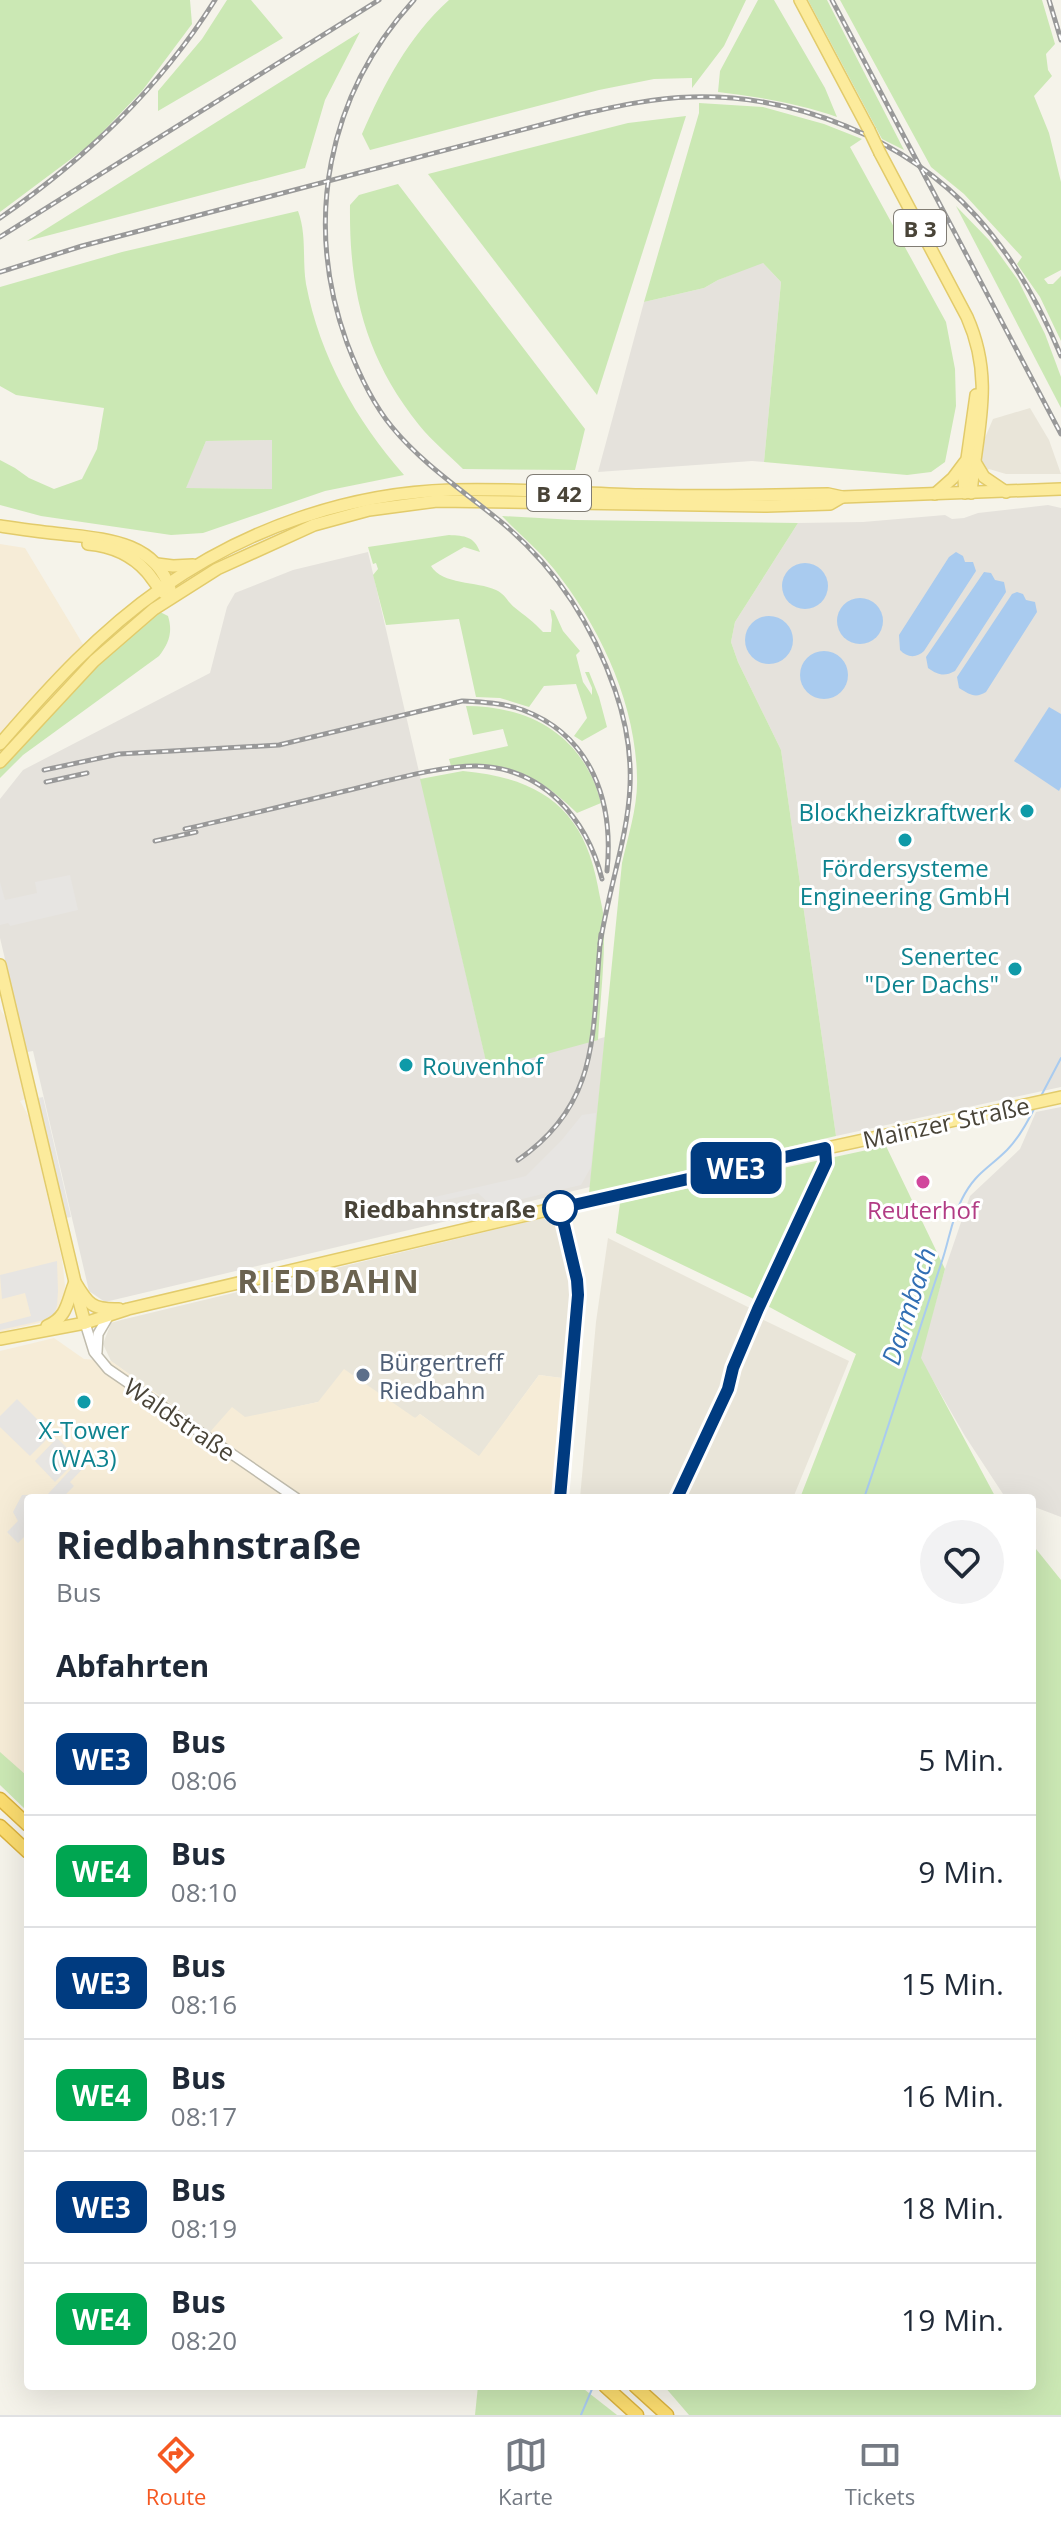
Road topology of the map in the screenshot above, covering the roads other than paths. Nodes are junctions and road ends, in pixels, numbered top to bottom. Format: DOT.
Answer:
graph roads {
  1 [pos="800,0"];
  2 [pos="971,460"];
  3 [pos="1061,489"];
  4 [pos="1007,492"];
  5 [pos="968,493"];
  6 [pos="935,494"];
  7 [pos="842,497"];
  8 [pos="0,526"];
  9 [pos="0,534"];
  10 [pos="157,564"];
  11 [pos="198,564"];
  12 [pos="164,586"];
  13 [pos="171,597"];
  14 [pos="0,744"];
  15 [pos="0,762"];
  16 [pos="0,967"];
  17 [pos="1061,1097"];
  18 [pos="75,1282"];
  19 [pos="128,1309"];
  20 [pos="108,1317"];
  21 [pos="85,1323"];
  22 [pos="32,1331"];
  23 [pos="0,1339"];
  24 [pos="96,1356"];
  25 [pos="290,1494"];
  26 [pos="0,1799"];
  27 [pos="24,1821"];
  28 [pos="0,1826"];
  29 [pos="24,1848"];
  30 [pos="609,2390"];
  31 [pos="639,2390"];
  32 [pos="637,2415"];
  33 [pos="667,2415"];
  1 -- 2 [label="main road, B 3, bridge"];
  2 -- 4 [label="main road"];
  2 -- 5 [label="main road, B 3"];
  2 -- 6 [label="main road"];
  3 -- 4 [label="main road"];
  4 -- 5 [label="main road"];
  5 -- 6 [label="main road, B 42"];
  6 -- 7 [label="main road, B 42"];
  7 -- 11 [label="main road, B 42"];
  7 -- 13 [label="main road, B 42"];
  8 -- 10 [label="main road"];
  9 -- 12 [label="main road"];
  10 -- 11 [label="main road"];
  10 -- 12 [label="main road"];
  11 -- 12 [label="main road, B 42"];
  12 -- 13 [label="main road"];
  12 -- 14 [label="main road, B 42"];
  13 -- 15 [label="main road, B 42"];
  16 -- 18 [label="main road"];
  17 -- 19 [label="main road, Mainzer Straße"];
  18 -- 19 [label="main road"];
  18 -- 21 [label="main road"];
  18 -- 22 [label="main road"];
  19 -- 20 [label="main road"];
  20 -- 21 [label="main road"];
  20 -- 24 [label="street"];
  21 -- 22 [label="main road"];
  21 -- 24 [label="street"];
  22 -- 23 [label="main road"];
  24 -- 25 [label="street, Waldstraße"];
  26 -- 27 [label="highway"];
  28 -- 29 [label="highway"];
  30 -- 32 [label="highway"];
  31 -- 33 [label="highway"];
}
